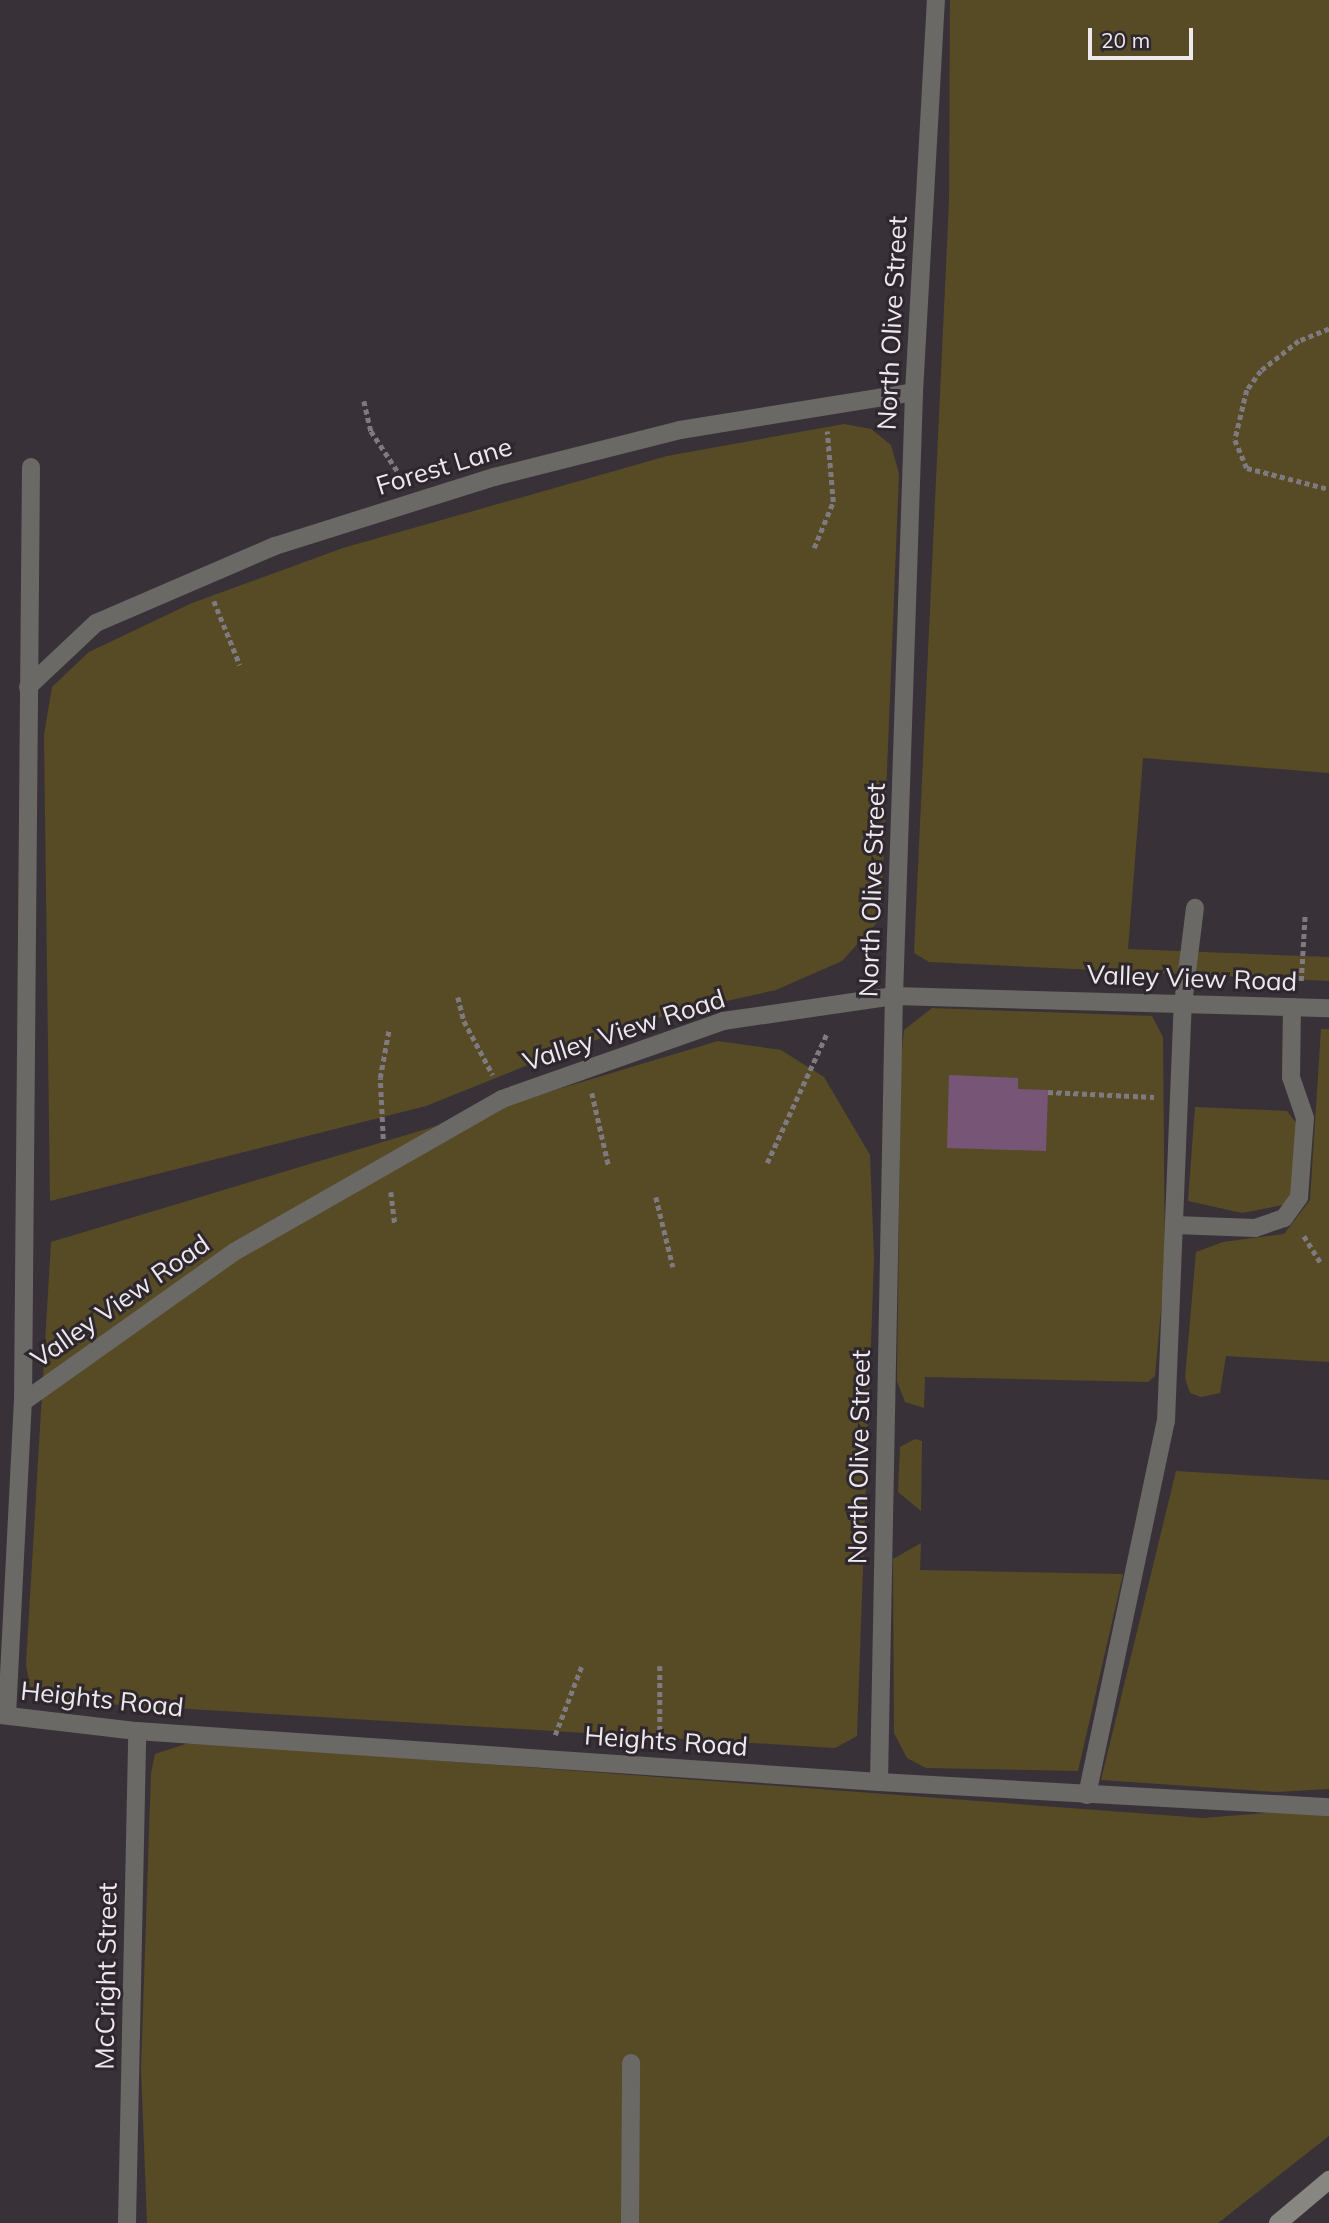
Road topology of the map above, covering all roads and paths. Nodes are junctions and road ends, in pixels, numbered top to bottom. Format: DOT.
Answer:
graph roads {
  1 [pos="936,0"];
  2 [pos="1329,330"];
  3 [pos="914,392"];
  4 [pos="364,401"];
  5 [pos="824,406"];
  6 [pos="30,467"];
  7 [pos="1329,489"];
  8 [pos="412,503"];
  9 [pos="814,548"];
  10 [pos="204,577"];
  11 [pos="240,665"];
  12 [pos="28,687"];
  13 [pos="1195,908"];
  14 [pos="1305,914"];
  15 [pos="894,996"];
  16 [pos="458,997"];
  17 [pos="841,1003"];
  18 [pos="1183,1004"];
  19 [pos="1296,1007"];
  20 [pos="1329,1008"];
  21 [pos="389,1029"];
  22 [pos="586,1068"];
  23 [pos="1048,1092"];
  24 [pos="1148,1096"];
  25 [pos="502,1099"];
  26 [pos="767,1163"];
  27 [pos="387,1164"];
  28 [pos="609,1167"];
  29 [pos="656,1197"];
  30 [pos="1174,1226"];
  31 [pos="673,1266"];
  32 [pos="23,1402"];
  33 [pos="582,1665"];
  34 [pos="660,1666"];
  35 [pos="4,1715"];
  36 [pos="137,1731"];
  37 [pos="546,1759"];
  38 [pos="660,1767"];
  39 [pos="879,1783"];
  40 [pos="1087,1795"];
  41 [pos="1329,1807"];
  42 [pos="631,2063"];
  43 [pos="1329,2180"];
  44 [pos="127,2223"];
  45 [pos="630,2223"];
  46 [pos="1278,2223"];
  1 -- 3 [label="street, North Olive Street"];
  2 -- 7 [label="path"];
  3 -- 5 [label="street, Forest Lane"];
  3 -- 15 [label="street, North Olive Street"];
  4 -- 8 [label="path"];
  5 -- 8 [label="street, Forest Lane"];
  5 -- 9 [label="path"];
  6 -- 12 [label="street"];
  8 -- 10 [label="street, Forest Lane"];
  10 -- 11 [label="path"];
  10 -- 12 [label="street, Forest Lane"];
  12 -- 32 [label="street"];
  13 -- 18 [label="street"];
  14 -- 19 [label="path"];
  15 -- 17 [label="street, Valley View Road"];
  15 -- 18 [label="street, Valley View Road"];
  15 -- 39 [label="street, North Olive Street"];
  16 -- 25 [label="path"];
  17 -- 22 [label="street, Valley View Road"];
  17 -- 26 [label="path"];
  18 -- 19 [label="street, Valley View Road"];
  18 -- 30 [label="street"];
  19 -- 20 [label="street, Valley View Road"];
  19 -- 30 [label="street"];
  21 -- 27 [label="path"];
  22 -- 25 [label="street, Valley View Road"];
  22 -- 28 [label="path"];
  23 -- 24 [label="path"];
  25 -- 27 [label="street, Valley View Road"];
  27 -- 32 [label="street, Valley View Road"];
  29 -- 31 [label="path"];
  30 -- 40 [label="street"];
  32 -- 35 [label="street"];
  33 -- 37 [label="path"];
  34 -- 38 [label="path"];
  35 -- 36 [label="street, Heights Road"];
  36 -- 37 [label="street, Heights Road"];
  36 -- 44 [label="street, McCright Street"];
  37 -- 38 [label="street, Heights Road"];
  38 -- 39 [label="street, Heights Road"];
  39 -- 40 [label="street, Heights Road"];
  40 -- 41 [label="street, Heights Road"];
  42 -- 45 [label="street"];
  43 -- 46 [label="main road"];
}
